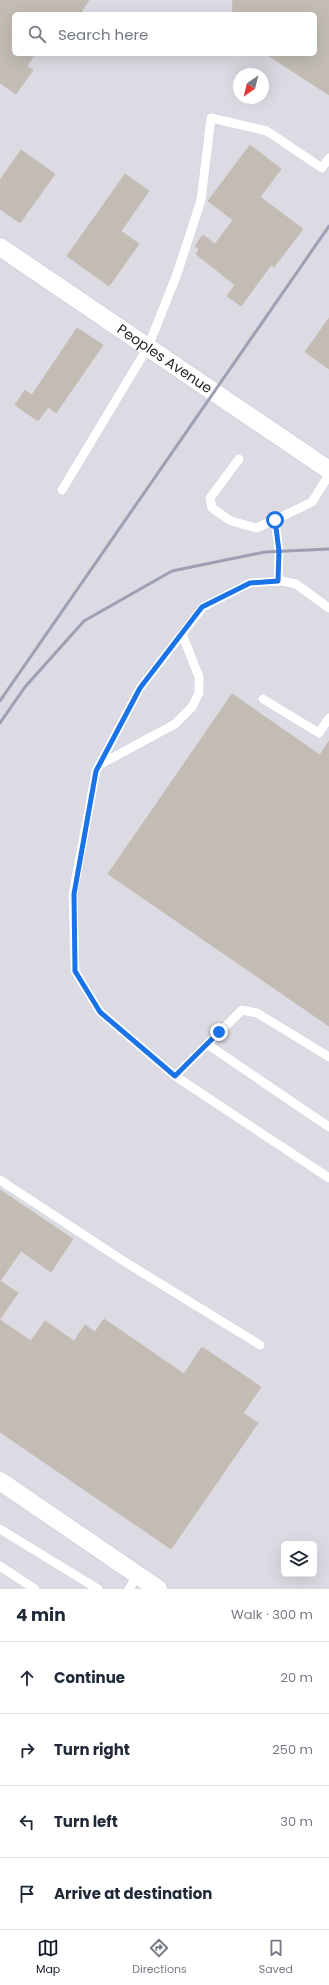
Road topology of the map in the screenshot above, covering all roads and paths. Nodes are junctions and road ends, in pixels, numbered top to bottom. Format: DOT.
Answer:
graph roads {
  1 [pos="329,158"];
  2 [pos="0,247"];
  3 [pos="148,347"];
  4 [pos="238,459"];
  5 [pos="329,470"];
  6 [pos="329,475"];
  7 [pos="62,490"];
  8 [pos="275,520"];
  9 [pos="278,581"];
  10 [pos="329,608"];
  11 [pos="182,634"];
  12 [pos="263,699"];
  13 [pos="329,718"];
  14 [pos="99,765"];
  15 [pos="207,1044"];
  16 [pos="329,1057"];
  17 [pos="175,1076"];
  18 [pos="329,1127"];
  19 [pos="329,1178"];
  20 [pos="0,1180"];
  21 [pos="260,1345"];
  22 [pos="0,1481"];
  23 [pos="0,1529"];
  24 [pos="0,1566"];
  25 [pos="134,1582"];
  26 [pos="35,1589"];
  27 [pos="98,1589"];
  28 [pos="158,1589"];
  1 -- 3 [label="lane"];
  2 -- 3 [label="street, Peoples Avenue"];
  3 -- 5 [label="street, Peoples Avenue"];
  3 -- 7 [label="lane"];
  4 -- 8 [label="lane"];
  6 -- 8 [label="lane"];
  8 -- 9 [label="lane"];
  9 -- 10 [label="lane"];
  9 -- 11 [label="lane"];
  11 -- 14 [label="lane"];
  11 -- 14 [label="lane"];
  12 -- 13 [label="lane"];
  14 -- 17 [label="lane"];
  15 -- 16 [label="lane"];
  15 -- 17 [label="lane"];
  15 -- 18 [label="lane"];
  17 -- 19 [label="lane"];
  20 -- 21 [label="lane"];
  22 -- 25 [label="street"];
  23 -- 27 [label="lane"];
  24 -- 26 [label="lane"];
  25 -- 28 [label="street"];
}
